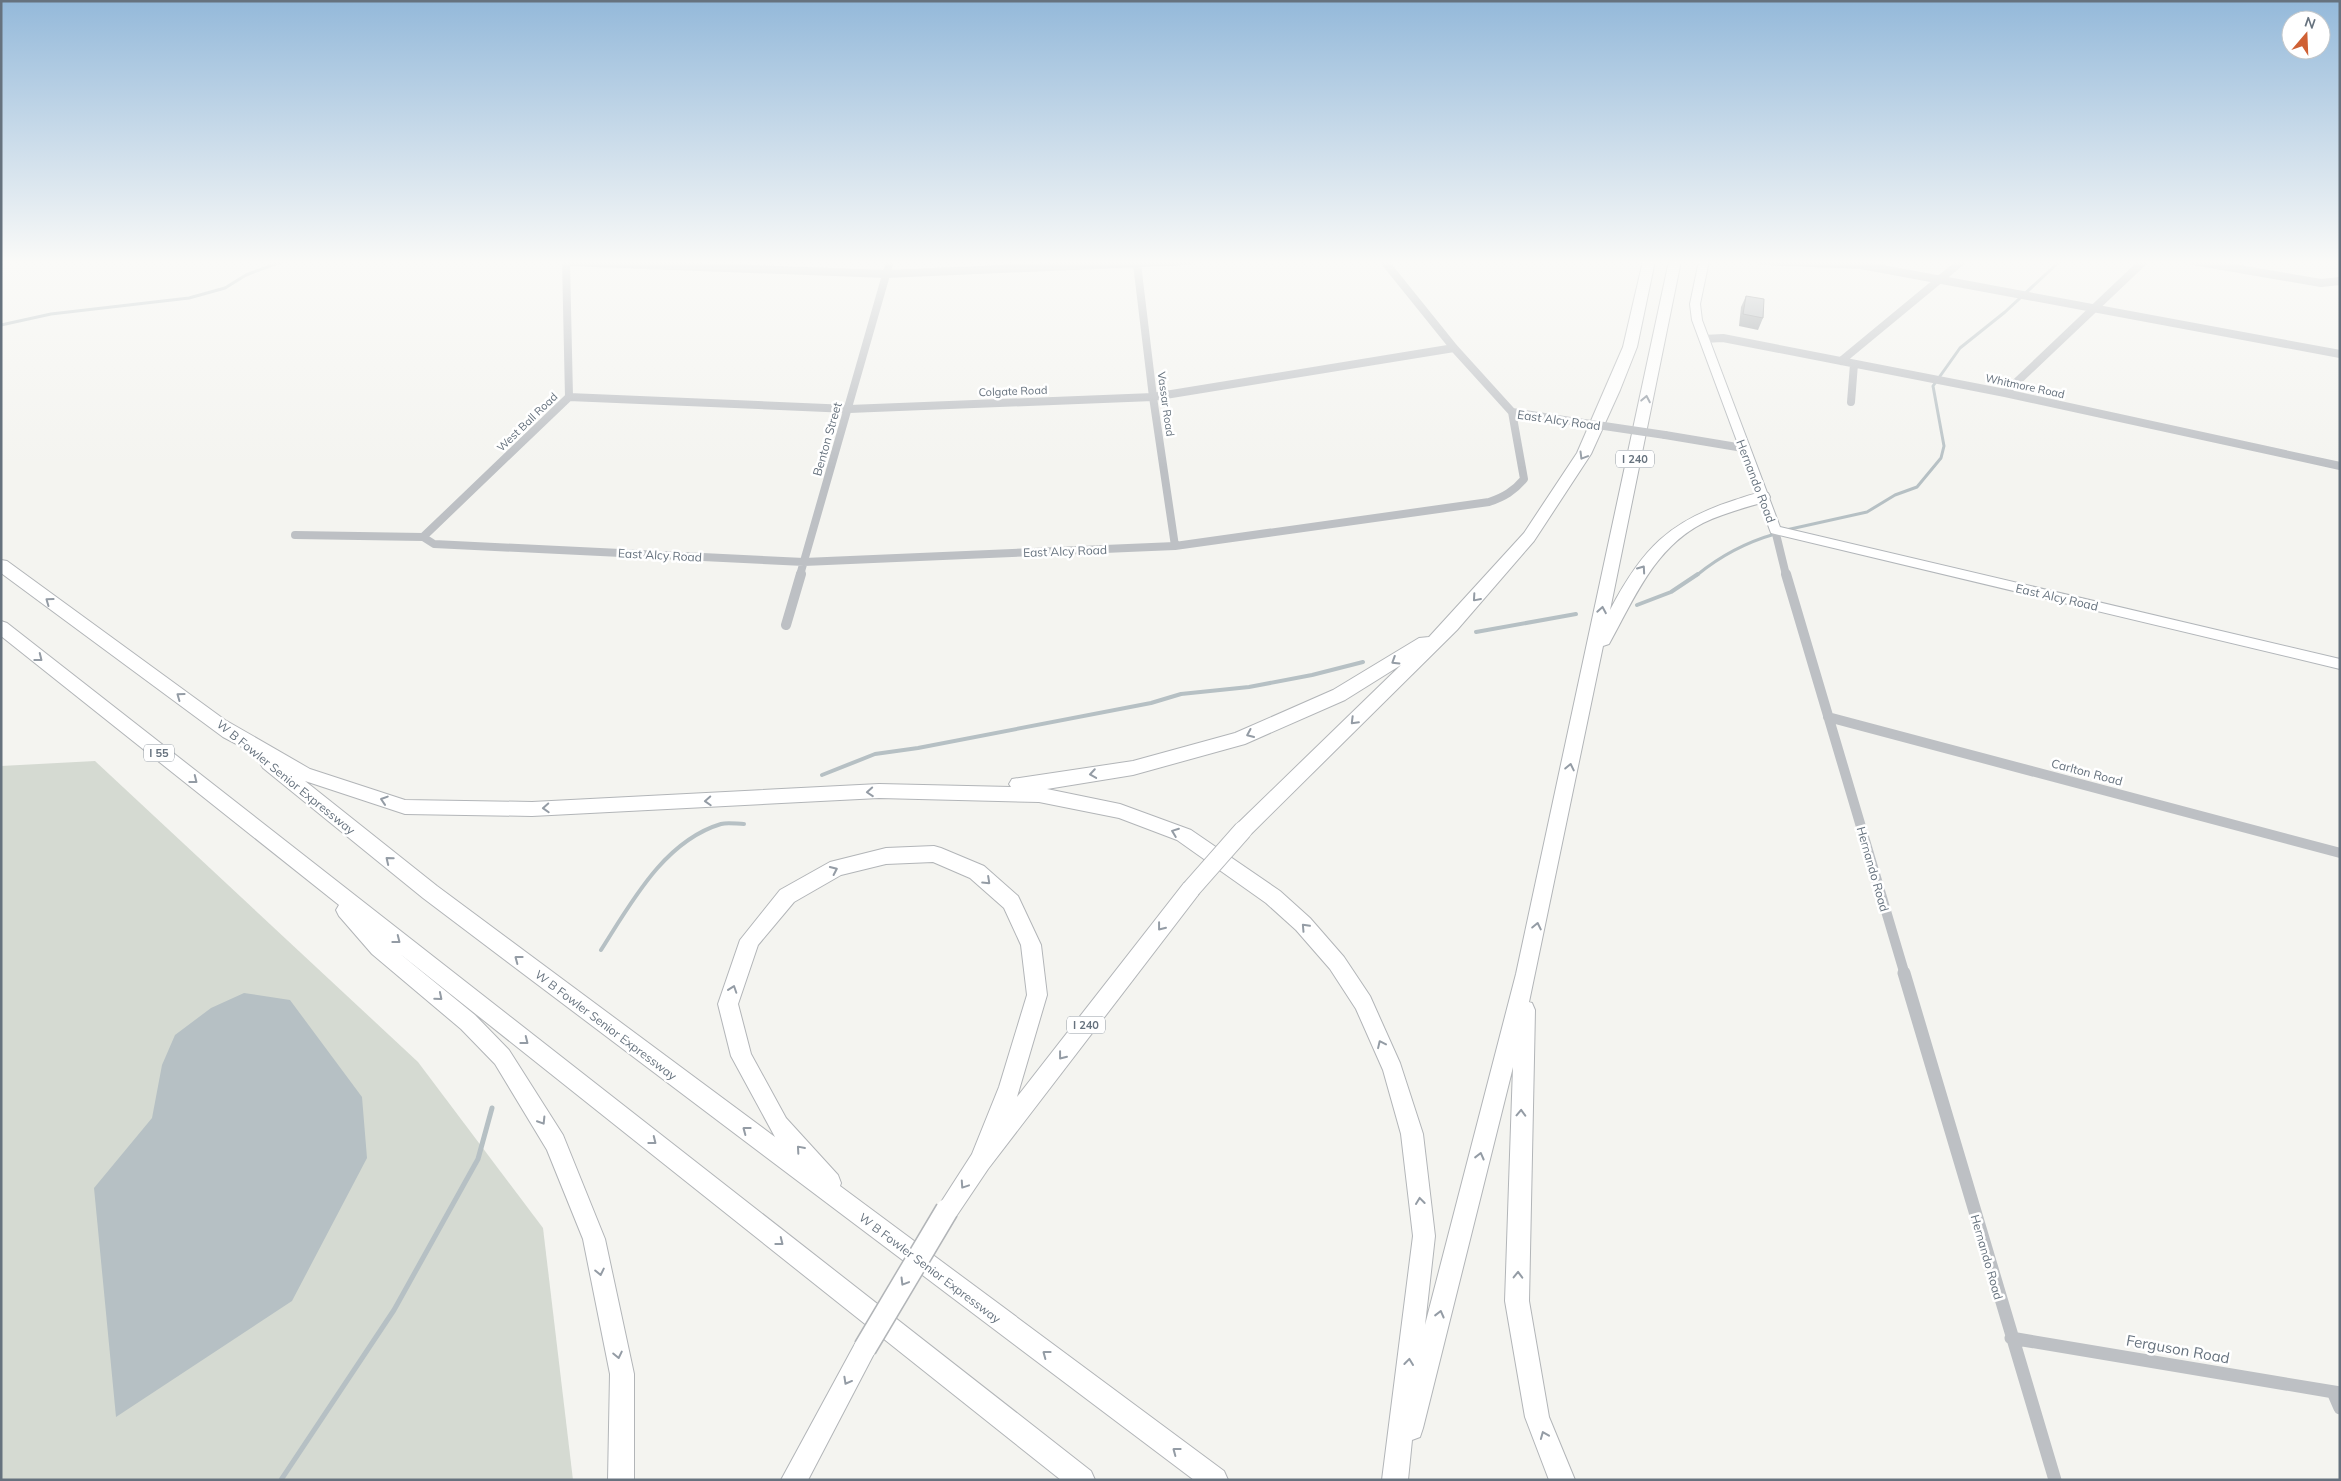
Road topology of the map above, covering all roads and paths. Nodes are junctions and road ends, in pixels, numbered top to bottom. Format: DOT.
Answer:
graph roads {
  1 [pos="568,330"];
  2 [pos="871,330"];
  3 [pos="1145,330"];
  4 [pos="1440,330"];
  5 [pos="1634,330"];
  6 [pos="1661,330"];
  7 [pos="1700,330"];
  8 [pos="1879,330"];
  9 [pos="2070,330"];
  10 [pos="2212,330"];
  11 [pos="1704,339"];
  12 [pos="1454,348"];
  13 [pos="2340,354"];
  14 [pos="1841,361"];
  15 [pos="1854,364"];
  16 [pos="2005,392"];
  17 [pos="569,397"];
  18 [pos="1153,397"];
  19 [pos="1851,402"];
  20 [pos="849,409"];
  21 [pos="1512,412"];
  22 [pos="1743,448"];
  23 [pos="2340,466"];
  24 [pos="1763,497"];
  25 [pos="1775,530"];
  26 [pos="295,534"];
  27 [pos="423,537"];
  28 [pos="1175,546"];
  29 [pos="804,562"];
  30 [pos="1,565"];
  31 [pos="786,625"];
  32 [pos="1451,626"];
  33 [pos="1,627"];
  34 [pos="1594,658"];
  35 [pos="2340,664"];
  36 [pos="1828,717"];
  37 [pos="220,724"];
  38 [pos="919,791"];
  39 [pos="2340,852"];
  40 [pos="318,878"];
  41 [pos="1526,974"];
  42 [pos="980,1161"];
  43 [pos="855,1212"];
  44 [pos="2011,1338"];
  45 [pos="2336,1392"];
  46 [pos="2340,1408"];
  47 [pos="829,1414"];
  48 [pos="621,1480"];
  49 [pos="794,1480"];
  50 [pos="807,1480"];
  51 [pos="1082,1480"];
  52 [pos="1215,1480"];
  53 [pos="1396,1480"];
  54 [pos="1562,1480"];
  55 [pos="2054,1480"];
  1 -- 17 [label="street, West Ball Road"];
  2 -- 20 [label="street, Benton Street"];
  3 -- 18 [label="street, Vassar Road"];
  4 -- 12 [label="street"];
  5 -- 32 [label="highway, I 240, one-way"];
  34 -- 6 [label="highway, I 240, one-way"];
  7 -- 11 [label="street, Hernando Road"];
  8 -- 14 [label="street"];
  9 -- 16 [label="street"];
  10 -- 13 [label="street"];
  11 -- 14 [label="street, Whitmore Road"];
  11 -- 22 [label="street, Hernando Road"];
  12 -- 18 [label="street, Colgate Road"];
  12 -- 21 [label="street"];
  14 -- 15 [label="street, Whitmore Road"];
  15 -- 16 [label="street, Whitmore Road"];
  15 -- 19 [label="street"];
  16 -- 23 [label="street, Whitmore Road"];
  17 -- 20 [label="street, Colgate Road"];
  17 -- 27 [label="street, West Ball Road"];
  18 -- 20 [label="street, Colgate Road"];
  18 -- 28 [label="street, Vassar Road"];
  20 -- 29 [label="street, Benton Street"];
  21 -- 22 [label="street, East Alcy Road, bridge"];
  21 -- 28 [label="street, East Alcy Road"];
  22 -- 24 [label="street, Hernando Road"];
  24 -- 25 [label="street, Hernando Road"];
  34 -- 24 [label="highway, one-way"];
  25 -- 35 [label="street, East Alcy Road"];
  25 -- 36 [label="street, Hernando Road"];
  26 -- 27 [label="street, East Alcy Road"];
  27 -- 29 [label="street, East Alcy Road"];
  28 -- 29 [label="street, East Alcy Road"];
  29 -- 31 [label="street, Benton Street"];
  37 -- 30 [label="highway, W B Fowler Senior Expressway, one-way"];
  32 -- 38 [label="highway, one-way"];
  32 -- 42 [label="highway, I 240, one-way, bridge"];
  33 -- 40 [label="highway, I 55, one-way"];
  41 -- 34 [label="highway, I 240, one-way"];
  36 -- 39 [label="street, Carlton Road"];
  36 -- 44 [label="street, Hernando Road"];
  38 -- 37 [label="highway, one-way"];
  43 -- 37 [label="highway, W B Fowler Senior Expressway, one-way"];
  53 -- 38 [label="highway, one-way"];
  40 -- 48 [label="highway, one-way"];
  40 -- 51 [label="highway, one-way"];
  53 -- 41 [label="highway, one-way"];
  54 -- 41 [label="highway, one-way"];
  43 -- 42 [label="highway, one-way"];
  42 -- 47 [label="highway, I 240, one-way, bridge"];
  52 -- 43 [label="highway, W B Fowler Senior Expressway, one-way"];
  44 -- 45 [label="street, Ferguson Road"];
  44 -- 55 [label="street, Hernando Road"];
  45 -- 46 [label="street"];
  47 -- 49 [label="highway"];
  47 -- 50 [label="highway"];
}
